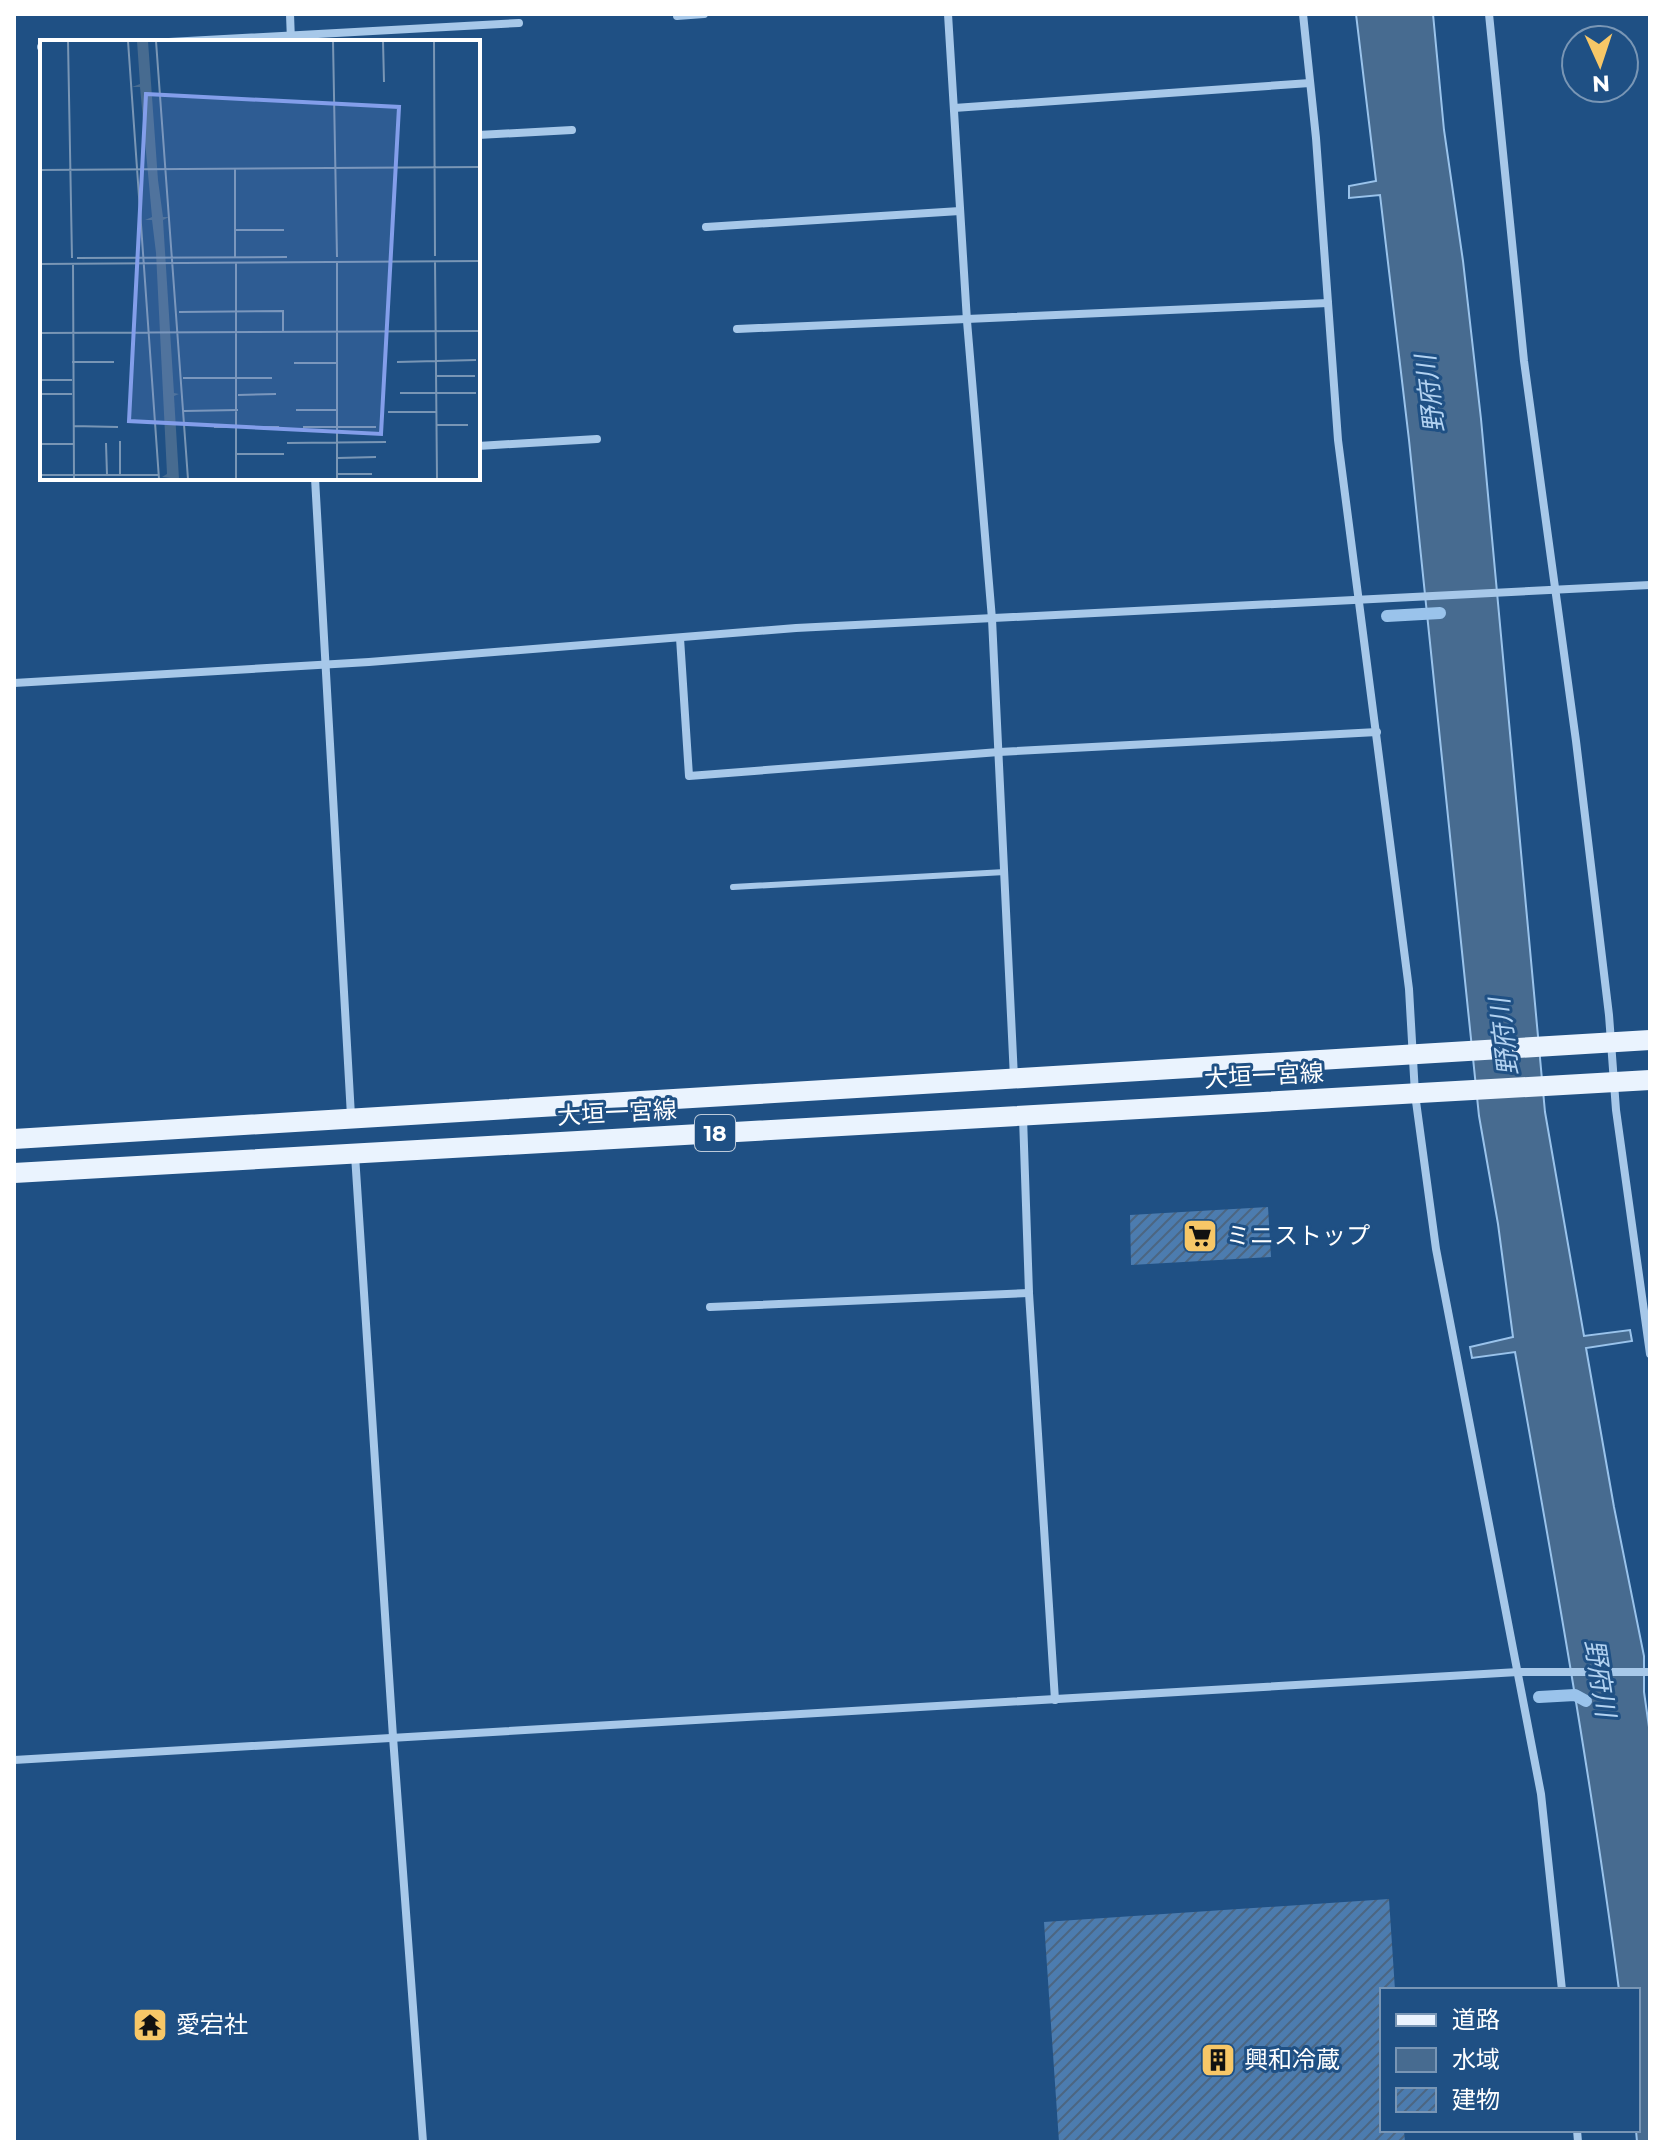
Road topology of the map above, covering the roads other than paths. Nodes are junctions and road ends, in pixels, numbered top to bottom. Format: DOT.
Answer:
graph roads {
  1 [pos="290,14"];
  2 [pos="704,14"];
  3 [pos="948,14"];
  4 [pos="1303,14"];
  5 [pos="1489,14"];
  6 [pos="677,16"];
  7 [pos="519,23"];
  8 [pos="291,40"];
  9 [pos="1310,83"];
  10 [pos="954,108"];
  11 [pos="572,130"];
  12 [pos="480,135"];
  13 [pos="960,211"];
  14 [pos="706,227"];
  15 [pos="1328,303"];
  16 [pos="967,321"];
  17 [pos="737,329"];
  18 [pos="597,439"];
  19 [pos="480,446"];
  20 [pos="315,480"];
  21 [pos="1650,585"];
  22 [pos="1555,591"];
  23 [pos="1361,601"];
  24 [pos="992,619"];
  25 [pos="680,638"];
  26 [pos="325,664"];
  27 [pos="14,683"];
  28 [pos="1377,732"];
  29 [pos="999,752"];
  30 [pos="1005,872"];
  31 [pos="733,887"];
  32 [pos="1650,1040"];
  33 [pos="1611,1042"];
  34 [pos="1412,1054"];
  35 [pos="1014,1078"];
  36 [pos="1650,1080"];
  37 [pos="1614,1082"];
  38 [pos="1415,1094"];
  39 [pos="1023,1116"];
  40 [pos="351,1119"];
  41 [pos="14,1139"];
  42 [pos="355,1154"];
  43 [pos="14,1173"];
  44 [pos="1029,1293"];
  45 [pos="710,1307"];
  46 [pos="1650,1354"];
  47 [pos="1518,1672"];
  48 [pos="1650,1672"];
  49 [pos="1055,1700"];
  50 [pos="393,1737"];
  51 [pos="14,1760"];
  52 [pos="1562,1988"];
  53 [pos="423,2142"];
  1 -- 8 [label="street"];
  2 -- 6 [label="street"];
  3 -- 10 [label="street"];
  4 -- 9 [label="street"];
  5 -- 22 [label="street"];
  7 -- 8 [label="street"];
  9 -- 10 [label="street"];
  9 -- 15 [label="street"];
  10 -- 13 [label="street"];
  11 -- 12 [label="street"];
  13 -- 14 [label="street"];
  13 -- 16 [label="street"];
  15 -- 16 [label="street"];
  15 -- 23 [label="street"];
  16 -- 17 [label="street"];
  16 -- 24 [label="street"];
  18 -- 19 [label="street"];
  20 -- 26 [label="street"];
  21 -- 22 [label="street"];
  22 -- 23 [label="street"];
  22 -- 33 [label="street"];
  23 -- 24 [label="street"];
  23 -- 28 [label="street"];
  24 -- 25 [label="street"];
  24 -- 29 [label="street"];
  25 -- 26 [label="street"];
  25 -- 29 [label="street"];
  26 -- 27 [label="street"];
  26 -- 40 [label="street"];
  28 -- 29 [label="street"];
  28 -- 34 [label="street"];
  29 -- 30 [label="street"];
  30 -- 31 [label="lane"];
  30 -- 35 [label="street"];
  32 -- 33 [label="main road, 18"];
  33 -- 34 [label="main road, 18"];
  33 -- 37 [label="street"];
  34 -- 35 [label="main road, 大垣一宮線 / 18"];
  34 -- 38 [label="street"];
  35 -- 40 [label="main road, 大垣一宮線 / 18"];
  36 -- 37 [label="main road, 18"];
  37 -- 38 [label="main road, 18"];
  37 -- 46 [label="street"];
  38 -- 39 [label="main road, 大垣一宮線 / 18"];
  38 -- 47 [label="street"];
  39 -- 42 [label="main road, 大垣一宮線 / 18"];
  39 -- 44 [label="street"];
  40 -- 41 [label="main road, 大垣一宮線 / 18"];
  42 -- 43 [label="main road, 大垣一宮線 / 18"];
  42 -- 50 [label="street"];
  44 -- 45 [label="street"];
  44 -- 49 [label="street"];
  47 -- 48 [label="street"];
  47 -- 49 [label="street"];
  47 -- 52 [label="street"];
  49 -- 50 [label="street"];
  50 -- 51 [label="street"];
  50 -- 53 [label="street"];
}
